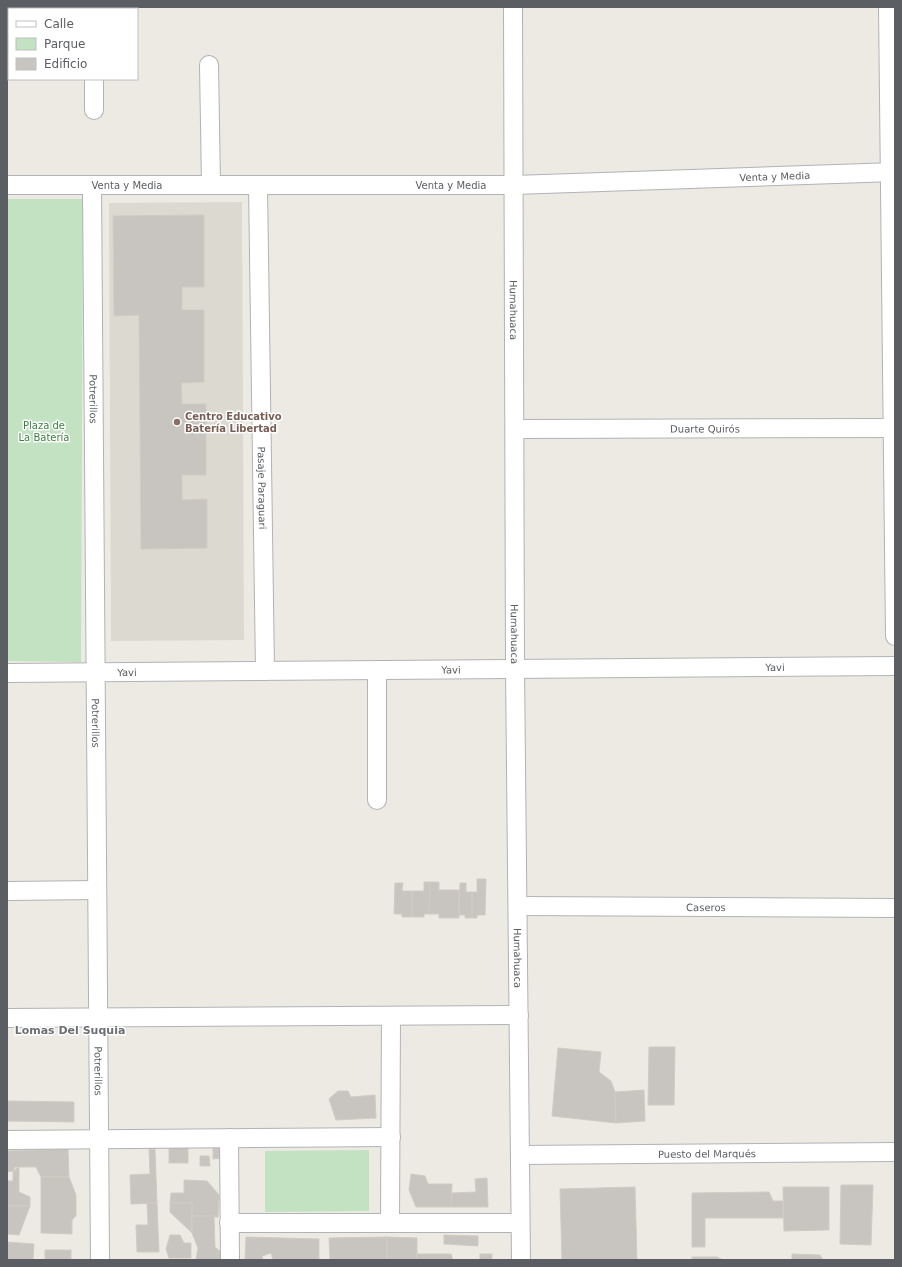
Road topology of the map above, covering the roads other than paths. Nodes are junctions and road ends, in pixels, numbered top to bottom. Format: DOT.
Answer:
graph roads {
  1 [pos="513,7"];
  2 [pos="888,7"];
  3 [pos="8,18"];
  4 [pos="7,28"];
  5 [pos="209,65"];
  6 [pos="94,80"];
  7 [pos="94,110"];
  8 [pos="892,172"];
  9 [pos="514,184"];
  10 [pos="7,185"];
  11 [pos="92,185"];
  12 [pos="211,185"];
  13 [pos="258,185"];
  14 [pos="893,428"];
  15 [pos="515,430"];
  16 [pos="895,636"];
  17 [pos="895,666"];
  18 [pos="515,668"];
  19 [pos="377,670"];
  20 [pos="265,671"];
  21 [pos="7,673"];
  22 [pos="95,673"];
  23 [pos="377,800"];
  24 [pos="97,890"];
  25 [pos="7,891"];
  26 [pos="518,906"];
  27 [pos="895,908"];
  28 [pos="519,1015"];
  29 [pos="391,1016"];
  30 [pos="7,1018"];
  31 [pos="99,1018"];
  32 [pos="391,1137"];
  33 [pos="229,1138"];
  34 [pos="98,1139"];
  35 [pos="7,1140"];
  36 [pos="895,1152"];
  37 [pos="520,1155"];
  38 [pos="229,1223"];
  39 [pos="390,1223"];
  40 [pos="520,1223"];
  41 [pos="100,1260"];
  42 [pos="230,1260"];
  43 [pos="521,1260"];
  1 -- 9 [label="street, Humahuaca"];
  2 -- 8 [label="street"];
  3 -- 4 [label="street"];
  5 -- 12 [label="street"];
  6 -- 7 [label="street"];
  8 -- 9 [label="street, Venta y Media"];
  8 -- 14 [label="street"];
  9 -- 13 [label="street, Venta y Media"];
  9 -- 15 [label="street, Humahuaca"];
  10 -- 11 [label="street, Venta y Media"];
  11 -- 12 [label="street, Venta y Media"];
  11 -- 22 [label="street, Potrerillos"];
  12 -- 13 [label="street, Venta y Media"];
  13 -- 20 [label="street, Pasaje Paraguari"];
  14 -- 15 [label="street, Duarte Quirós"];
  14 -- 16 [label="street"];
  15 -- 18 [label="street, Humahuaca"];
  17 -- 18 [label="street, Yavi"];
  18 -- 19 [label="street, Yavi"];
  18 -- 26 [label="street, Humahuaca"];
  19 -- 20 [label="street, Yavi"];
  19 -- 23 [label="street"];
  20 -- 22 [label="street, Yavi"];
  21 -- 22 [label="street, Yavi"];
  22 -- 24 [label="street, Potrerillos"];
  24 -- 25 [label="street"];
  24 -- 31 [label="street, Potrerillos"];
  26 -- 27 [label="street, Caseros"];
  26 -- 28 [label="street, Humahuaca"];
  28 -- 29 [label="street"];
  28 -- 37 [label="street, Humahuaca"];
  29 -- 31 [label="street"];
  29 -- 32 [label="street"];
  30 -- 31 [label="street"];
  31 -- 34 [label="street, Potrerillos"];
  32 -- 33 [label="street"];
  32 -- 39 [label="street"];
  33 -- 34 [label="street"];
  33 -- 38 [label="street"];
  34 -- 35 [label="street"];
  34 -- 41 [label="street, Potrerillos"];
  36 -- 37 [label="street, Puesto del Marqués"];
  37 -- 40 [label="street, Humahuaca"];
  38 -- 39 [label="street"];
  38 -- 42 [label="street"];
  39 -- 40 [label="street"];
  40 -- 43 [label="street, Humahuaca"];
}
